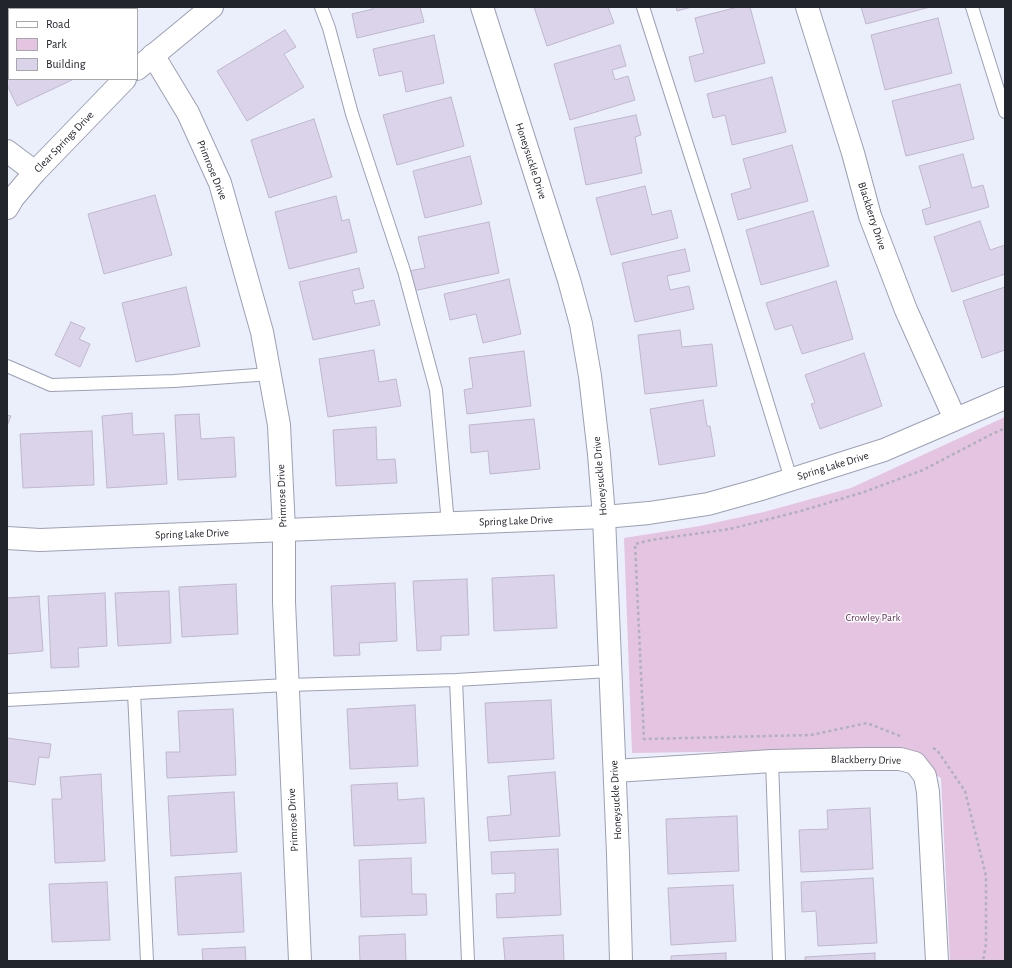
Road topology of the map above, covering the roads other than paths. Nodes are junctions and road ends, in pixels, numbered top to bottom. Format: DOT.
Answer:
graph roads {
  1 [pos="212,7"];
  2 [pos="321,7"];
  3 [pos="482,7"];
  4 [pos="643,7"];
  5 [pos="807,7"];
  6 [pos="972,7"];
  7 [pos="153,55"];
  8 [pos="138,68"];
  9 [pos="124,80"];
  10 [pos="1005,112"];
  11 [pos="7,151"];
  12 [pos="34,172"];
  13 [pos="7,208"];
  14 [pos="7,366"];
  15 [pos="270,374"];
  16 [pos="1005,398"];
  17 [pos="955,419"];
  18 [pos="791,479"];
  19 [pos="604,517"];
  20 [pos="448,524"];
  21 [pos="284,530"];
  22 [pos="7,538"];
  23 [pos="610,671"];
  24 [pos="456,680"];
  25 [pos="287,685"];
  26 [pos="134,694"];
  27 [pos="7,700"];
  28 [pos="772,761"];
  29 [pos="614,771"];
  30 [pos="146,961"];
  31 [pos="300,961"];
  32 [pos="468,961"];
  33 [pos="621,961"];
  34 [pos="779,961"];
  35 [pos="937,961"];
  1 -- 7 [label="street"];
  2 -- 20 [label="lane"];
  3 -- 19 [label="street, Honeysuckle Drive"];
  4 -- 18 [label="lane"];
  5 -- 17 [label="street, Blackberry Drive"];
  6 -- 10 [label="lane"];
  7 -- 8 [label="street"];
  7 -- 15 [label="street, Primrose Drive"];
  9 -- 12 [label="street, Clear Springs Drive"];
  11 -- 12 [label="street"];
  12 -- 13 [label="street, Clear Springs Drive"];
  14 -- 15 [label="lane"];
  15 -- 21 [label="street, Primrose Drive"];
  16 -- 17 [label="street, Spring Lake Drive"];
  17 -- 18 [label="street, Spring Lake Drive"];
  18 -- 19 [label="street, Spring Lake Drive"];
  19 -- 20 [label="street, Spring Lake Drive"];
  19 -- 23 [label="street, Honeysuckle Drive"];
  20 -- 21 [label="street, Spring Lake Drive"];
  21 -- 22 [label="street, Spring Lake Drive"];
  21 -- 25 [label="street, Primrose Drive"];
  23 -- 24 [label="lane"];
  23 -- 29 [label="street, Honeysuckle Drive"];
  24 -- 25 [label="lane"];
  24 -- 32 [label="lane"];
  25 -- 26 [label="lane"];
  25 -- 31 [label="street, Primrose Drive"];
  26 -- 27 [label="lane"];
  26 -- 30 [label="lane"];
  28 -- 29 [label="street, Blackberry Drive"];
  28 -- 34 [label="lane"];
  28 -- 35 [label="street, Blackberry Drive"];
  29 -- 33 [label="street, Honeysuckle Drive"];
}
